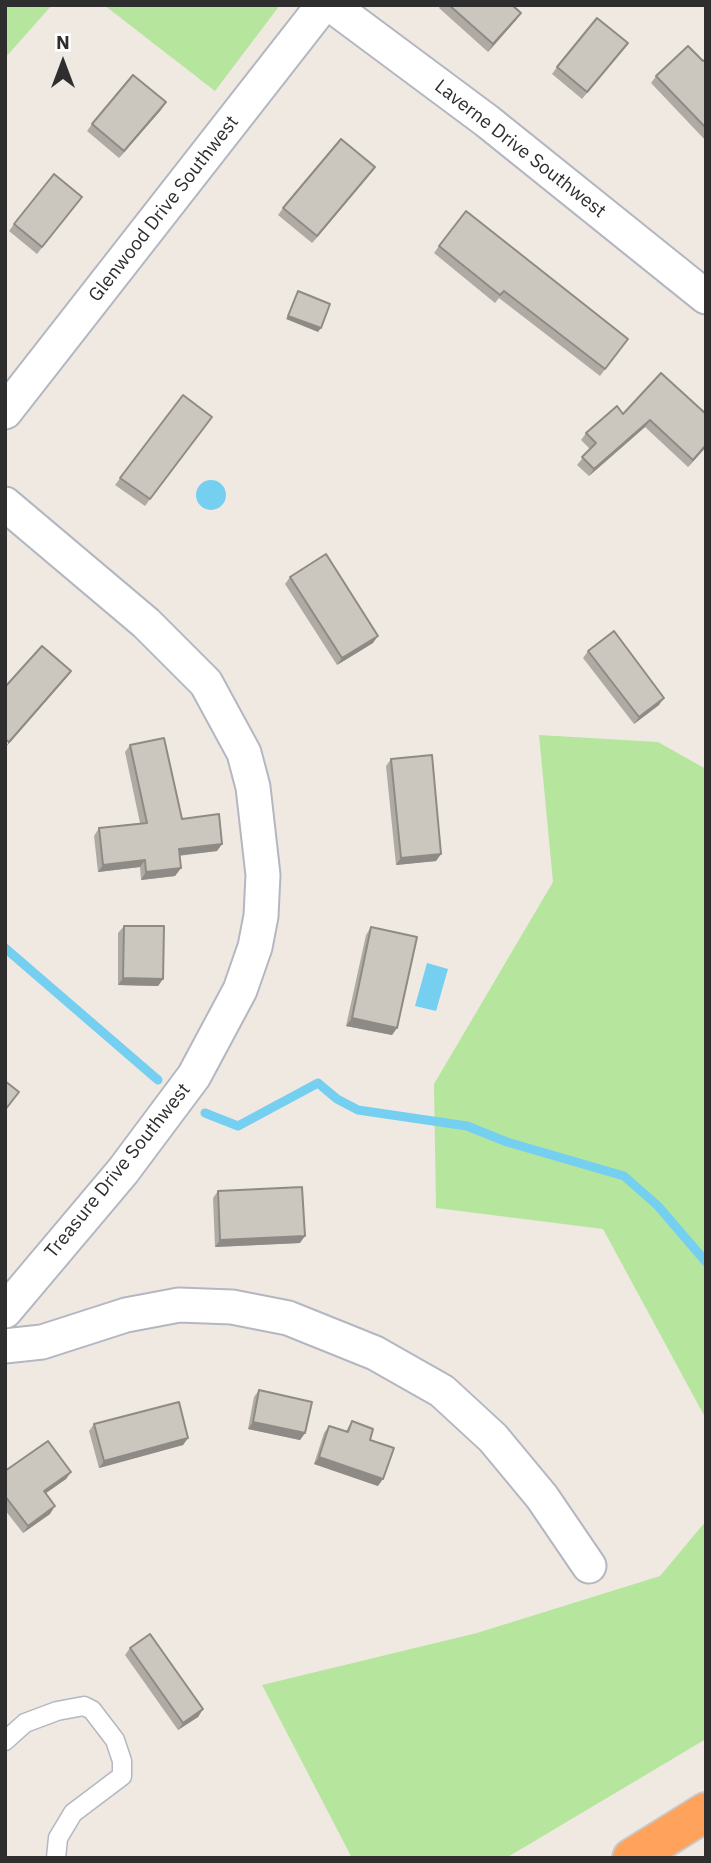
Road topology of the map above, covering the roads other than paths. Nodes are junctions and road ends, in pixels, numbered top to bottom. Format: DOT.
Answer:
graph roads {
  1 [pos="323,5"];
  2 [pos="331,5"];
  3 [pos="706,297"];
  4 [pos="5,412"];
  5 [pos="5,503"];
  6 [pos="5,1311"];
  7 [pos="5,1346"];
  8 [pos="589,1566"];
  9 [pos="5,1741"];
  10 [pos="706,1812"];
  11 [pos="56,1858"];
  12 [pos="632,1858"];
  1 -- 4 [label="street, Glenwood Drive Southwest"];
  2 -- 3 [label="street, Laverne Drive Southwest"];
  5 -- 6 [label="street, Treasure Drive Southwest"];
  7 -- 8 [label="street"];
  9 -- 11 [label="lane"];
  10 -- 12 [label="highway"];
}
